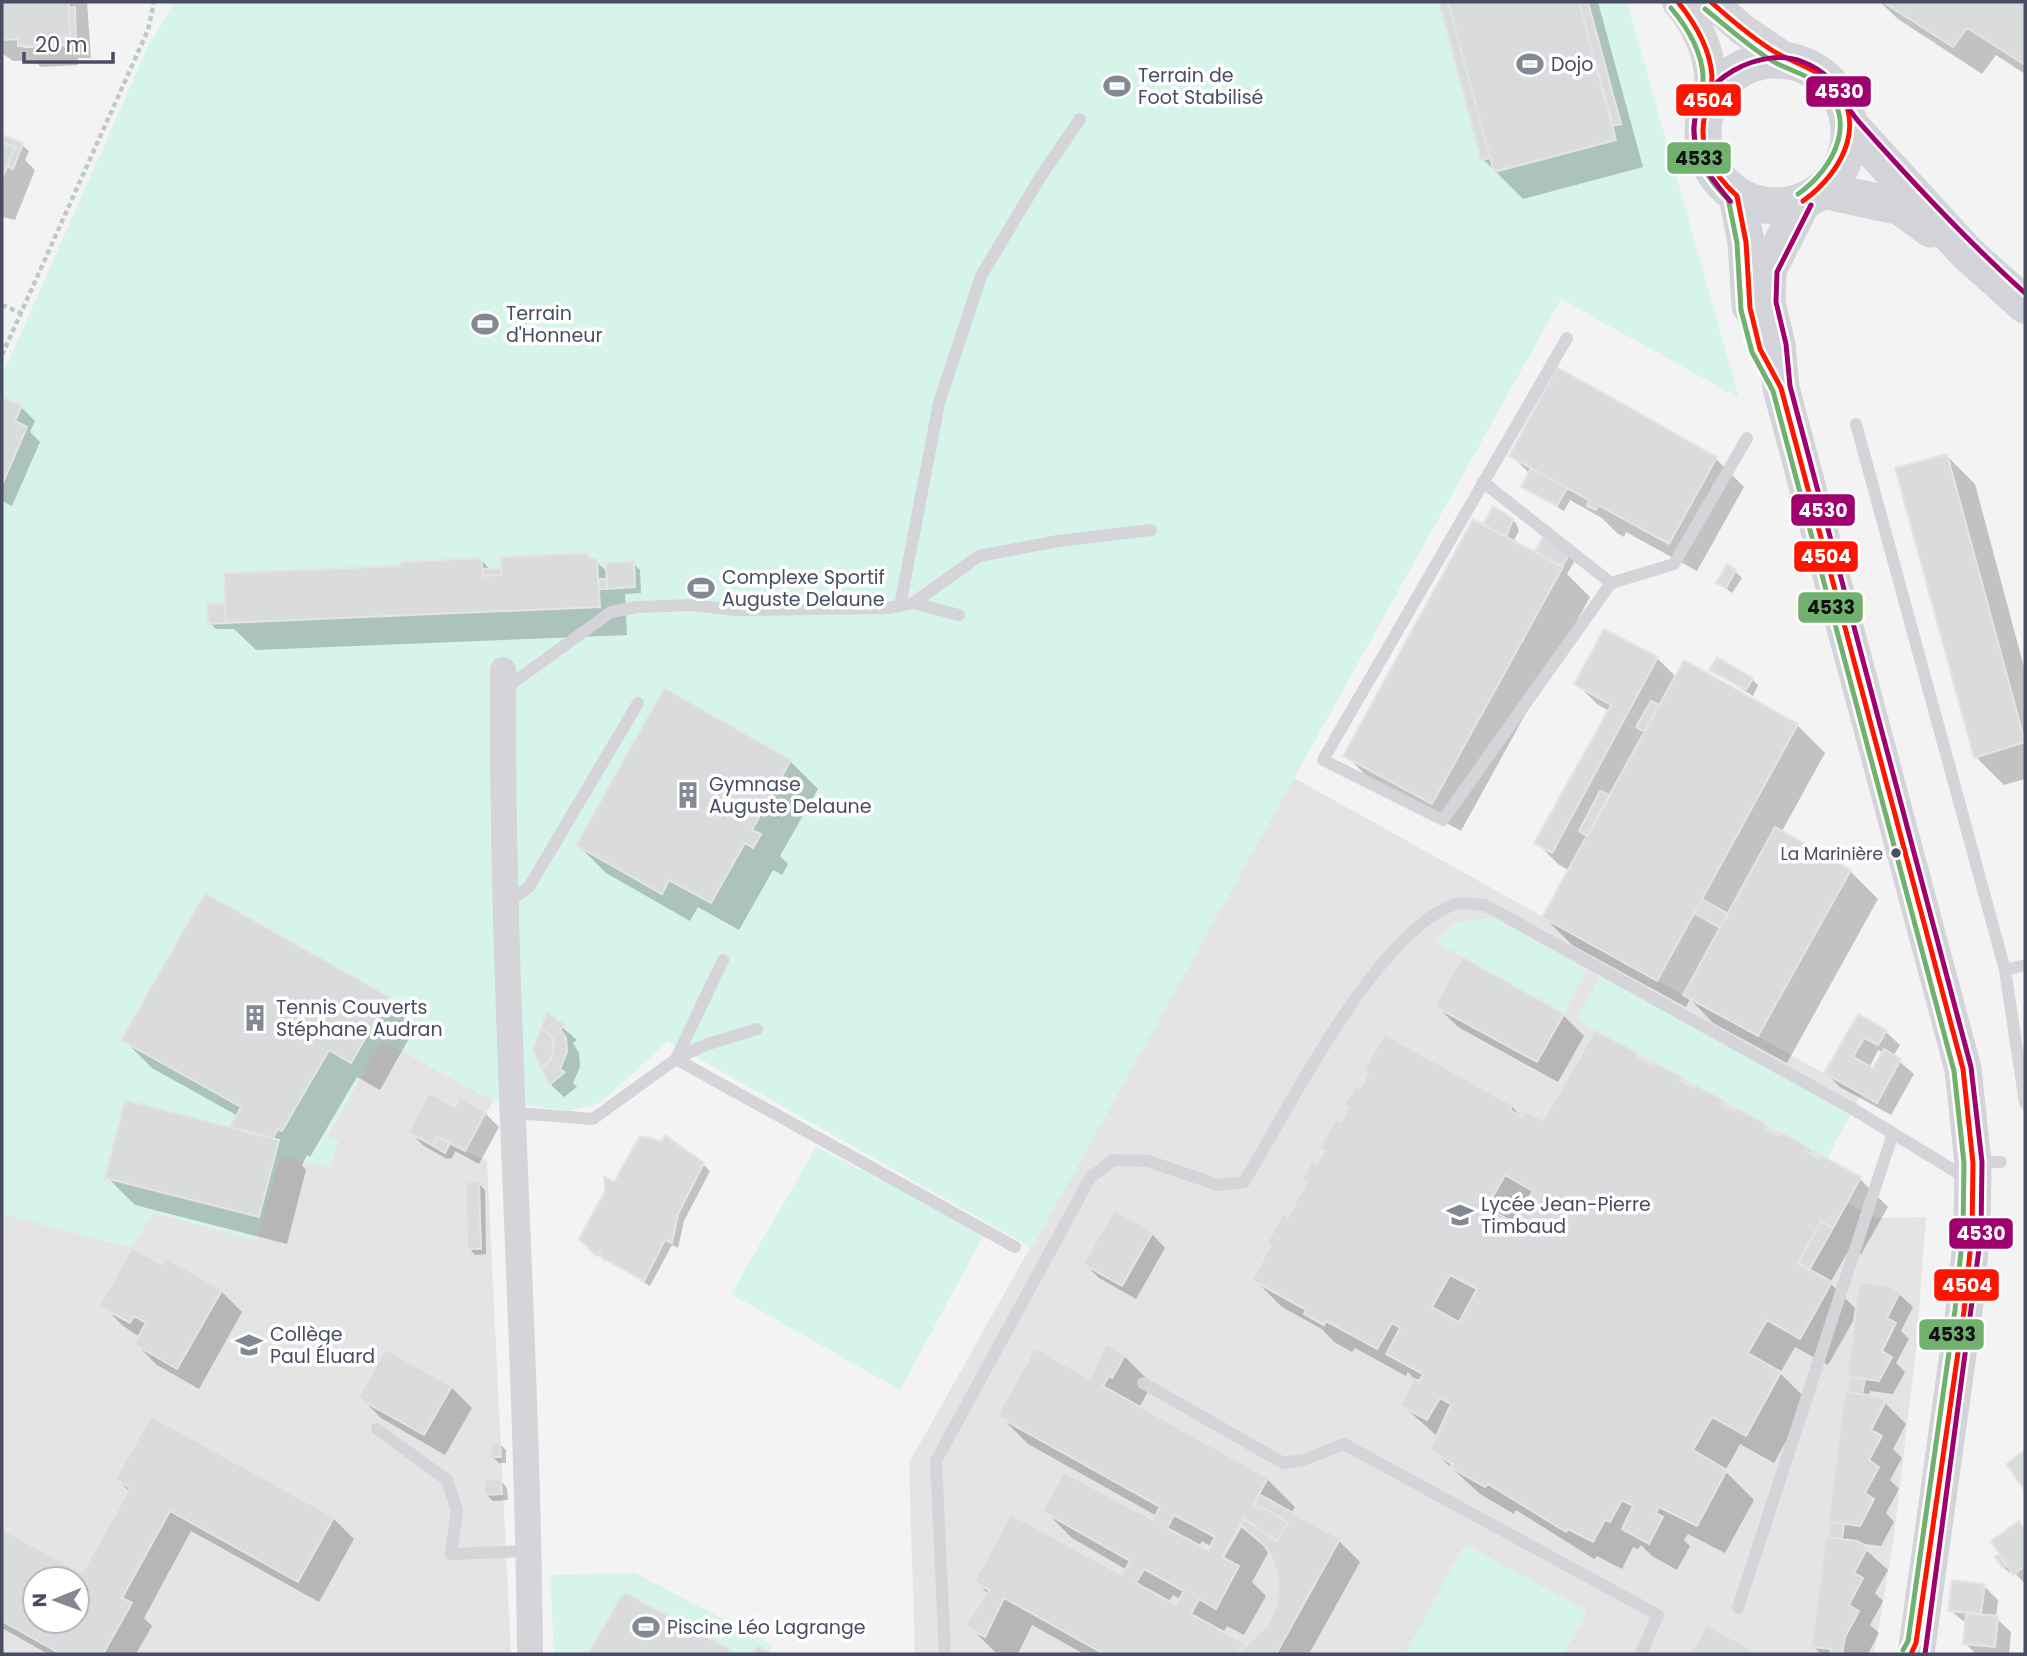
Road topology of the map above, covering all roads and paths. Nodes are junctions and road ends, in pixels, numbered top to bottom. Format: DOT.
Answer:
graph roads {
  1 [pos="154,2"];
  2 [pos="1678,2"];
  3 [pos="1711,2"];
  4 [pos="1786,60"];
  5 [pos="1711,98"];
  6 [pos="1080,119"];
  7 [pos="1849,124"];
  8 [pos="1737,195"];
  9 [pos="1813,196"];
  10 [pos="1967,253"];
  11 [pos="2,305"];
  12 [pos="2025,305"];
  13 [pos="21,313"];
  14 [pos="1567,338"];
  15 [pos="2,355"];
  16 [pos="1780,388"];
  17 [pos="1856,424"];
  18 [pos="1747,438"];
  19 [pos="1483,482"];
  20 [pos="1151,530"];
  21 [pos="1611,583"];
  22 [pos="914,603"];
  23 [pos="900,606"];
  24 [pos="959,615"];
  25 [pos="503,680"];
  26 [pos="638,703"];
  27 [pos="506,903"];
  28 [pos="723,960"];
  29 [pos="2025,965"];
  30 [pos="2005,970"];
  31 [pos="757,1029"];
  32 [pos="676,1059"];
  33 [pos="2025,1103"];
  34 [pos="515,1114"];
  35 [pos="1893,1133"];
  36 [pos="1982,1169"];
  37 [pos="1015,1247"];
  38 [pos="1143,1383"];
  39 [pos="377,1429"];
  40 [pos="529,1551"];
  41 [pos="1738,1608"];
  42 [pos="1914,1651"];
  43 [pos="530,1654"];
  44 [pos="945,1654"];
  45 [pos="1641,1654"];
  1 -- 13 [label="path"];
  2 -- 5 [label="street"];
  3 -- 4 [label="street"];
  4 -- 5 [label="main road"];
  4 -- 7 [label="main road"];
  5 -- 8 [label="main road"];
  6 -- 23 [label="lane"];
  7 -- 9 [label="main road"];
  7 -- 10 [label="main road"];
  8 -- 9 [label="main road"];
  8 -- 16 [label="main road"];
  9 -- 10 [label="main road"];
  9 -- 16 [label="main road"];
  10 -- 12 [label="main road"];
  11 -- 13 [label="path"];
  13 -- 15 [label="path"];
  14 -- 19 [label="lane"];
  16 -- 36 [label="main road"];
  17 -- 30 [label="lane"];
  18 -- 21 [label="lane"];
  19 -- 21 [label="lane"];
  19 -- 21 [label="lane"];
  20 -- 22 [label="lane"];
  22 -- 23 [label="lane"];
  22 -- 24 [label="lane"];
  23 -- 25 [label="lane"];
  25 -- 27 [label="street"];
  26 -- 27 [label="lane"];
  27 -- 34 [label="street"];
  28 -- 32 [label="lane"];
  29 -- 30 [label="lane"];
  30 -- 33 [label="lane"];
  31 -- 32 [label="lane"];
  32 -- 34 [label="lane"];
  32 -- 37 [label="lane"];
  34 -- 40 [label="street"];
  35 -- 36 [label="lane"];
  35 -- 41 [label="lane"];
  35 -- 44 [label="lane"];
  36 -- 42 [label="main road"];
  38 -- 45 [label="lane"];
  39 -- 40 [label="lane"];
  40 -- 43 [label="street"];
}
